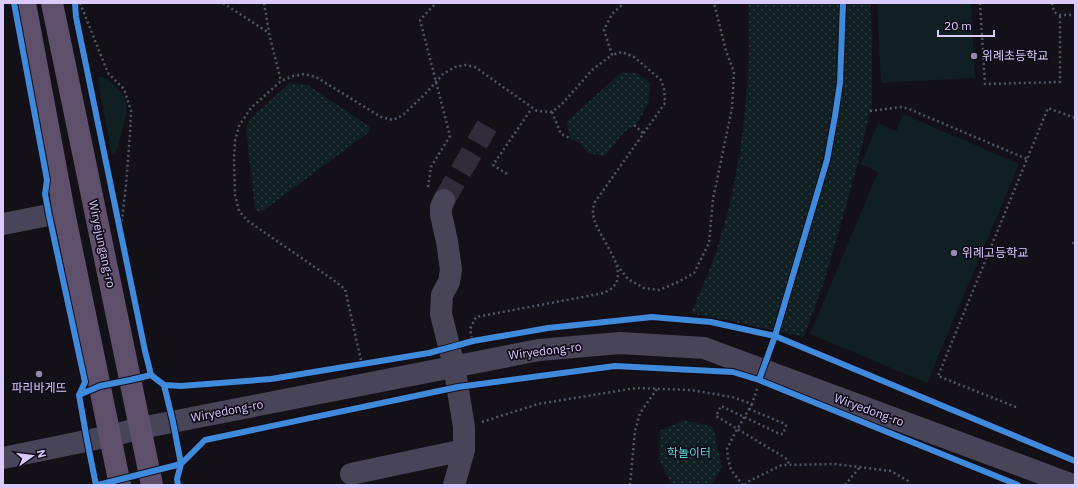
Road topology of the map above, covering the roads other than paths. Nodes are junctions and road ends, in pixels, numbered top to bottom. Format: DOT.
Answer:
graph roads {
  1 [pos="25,3"];
  2 [pos="52,3"];
  3 [pos="444,200"];
  4 [pos="64,212"];
  5 [pos="3,224"];
  6 [pos="452,357"];
  7 [pos="141,428"];
  8 [pos="110,436"];
  9 [pos="464,450"];
  10 [pos="3,458"];
  11 [pos="351,474"];
  12 [pos="120,485"];
  13 [pos="152,485"];
  14 [pos="454,485"];
  15 [pos="1073,485"];
  1 -- 4 [label="main road"];
  2 -- 7 [label="main road, Wiryejungang-ro"];
  3 -- 6 [label="street"];
  4 -- 5 [label="street"];
  4 -- 8 [label="main road"];
  6 -- 7 [label="street, Wiryedong-ro"];
  6 -- 9 [label="street"];
  6 -- 15 [label="street, Wiryedong-ro"];
  7 -- 8 [label="street, Wiryedong-ro"];
  7 -- 13 [label="main road, Wiryejungang-ro"];
  8 -- 10 [label="street, Wiryedong-ro"];
  8 -- 12 [label="main road"];
  9 -- 11 [label="street"];
  9 -- 14 [label="street"];
}
